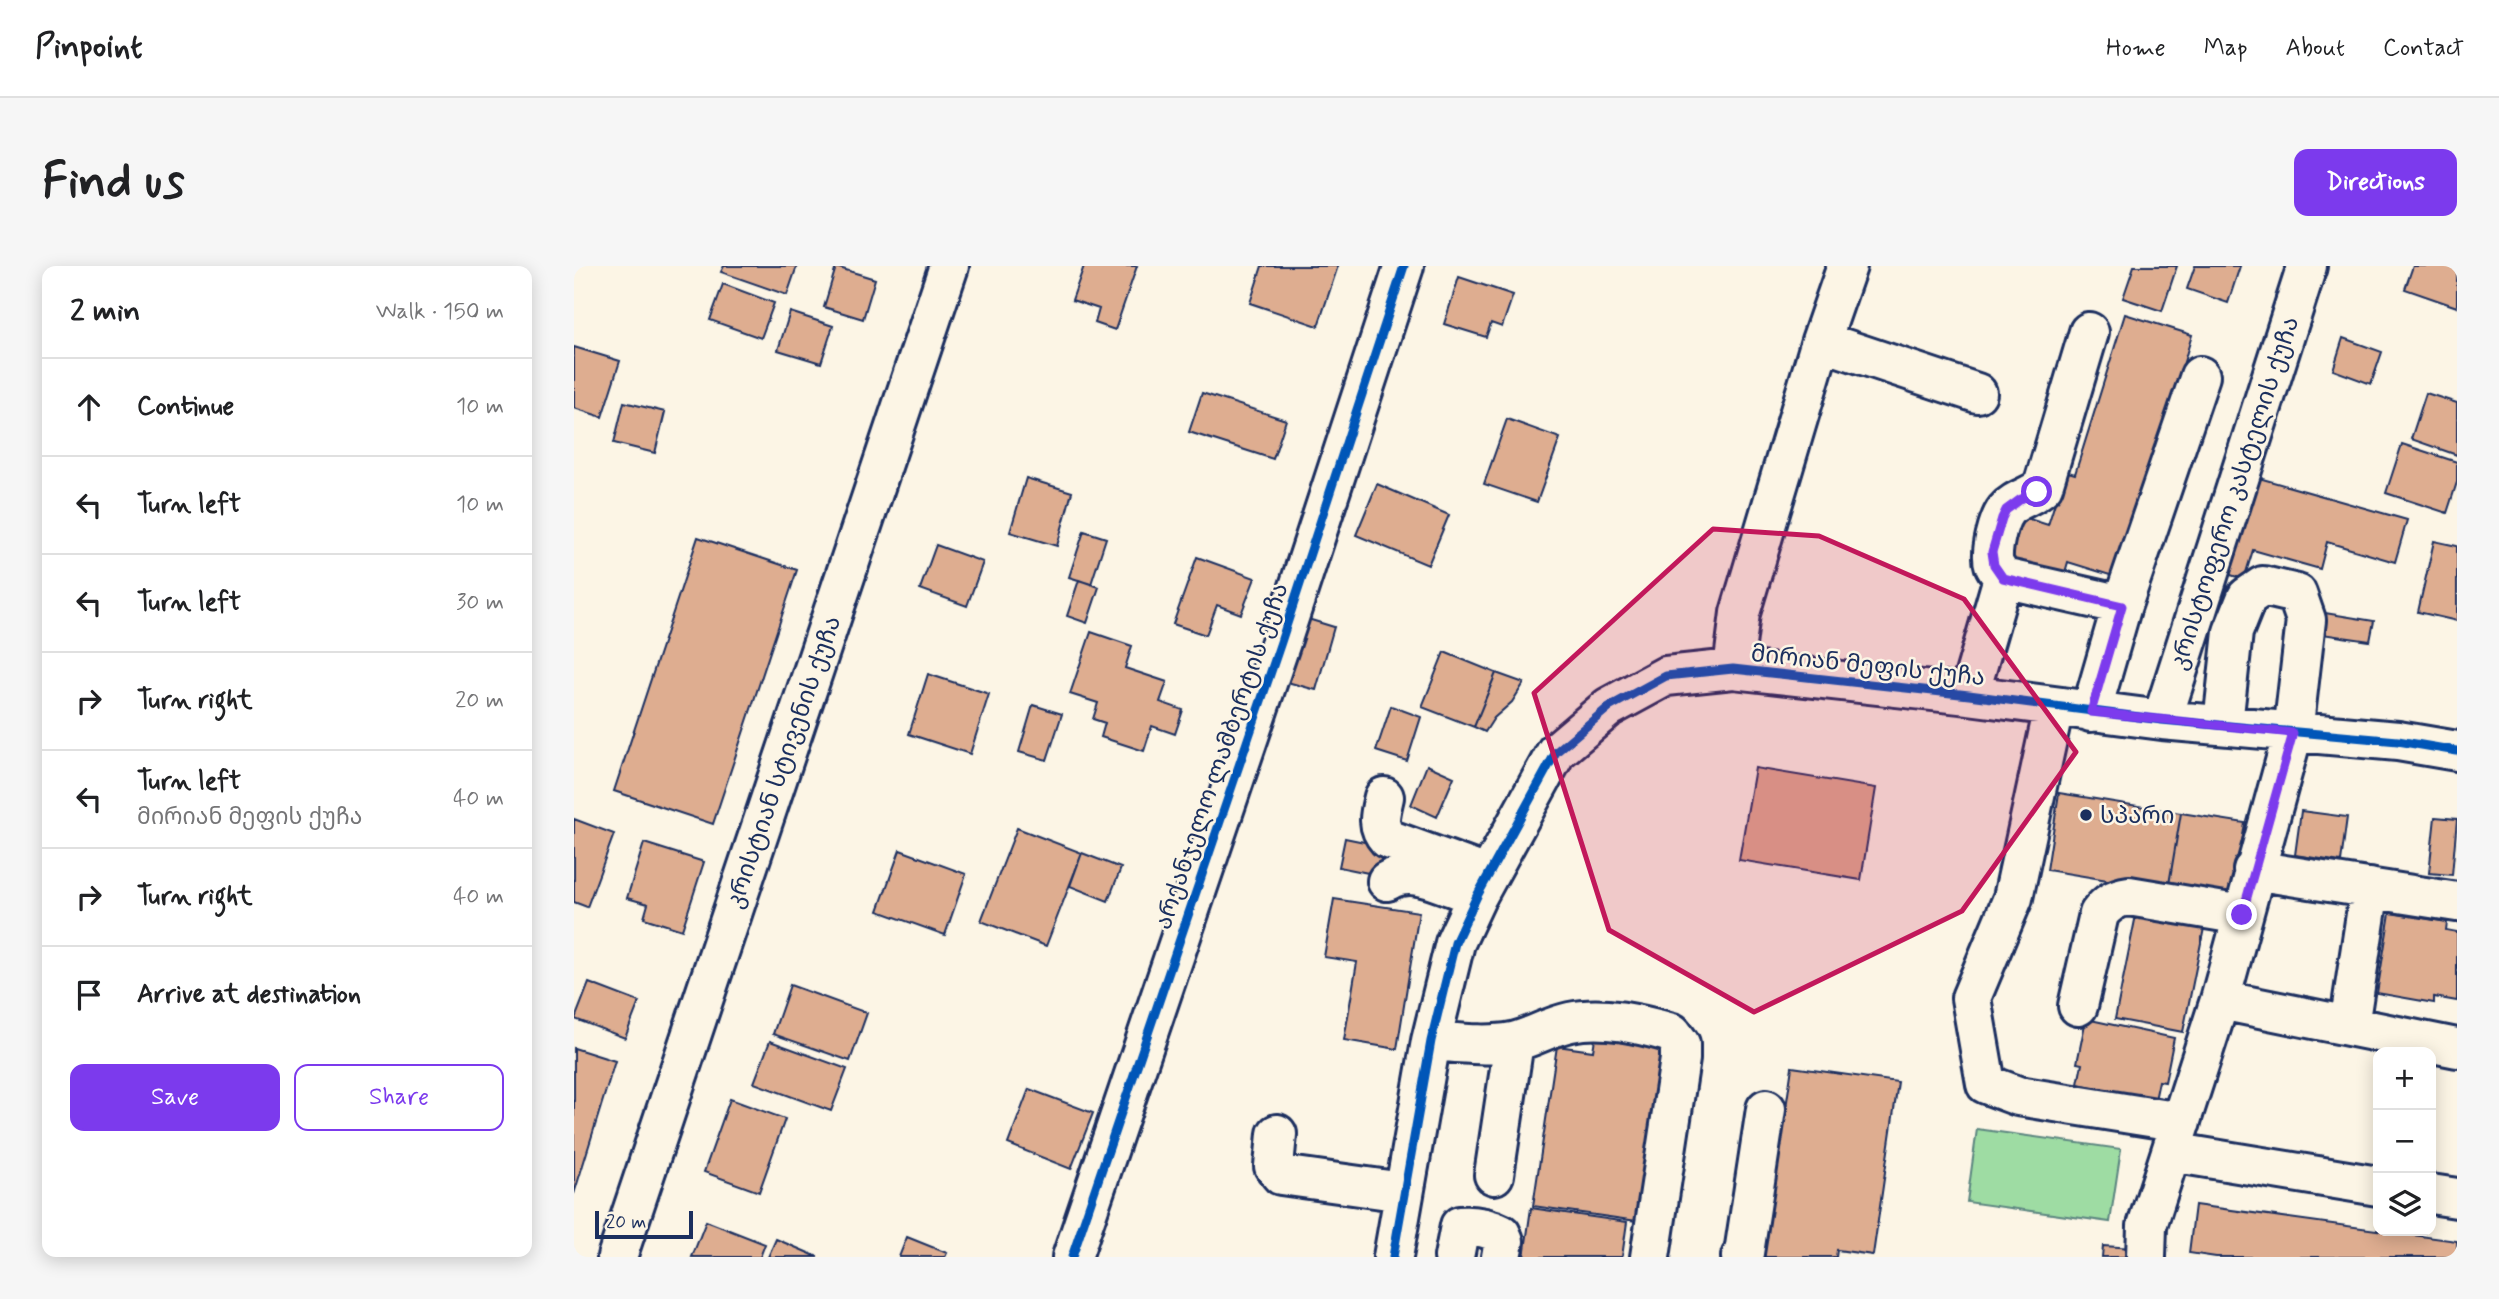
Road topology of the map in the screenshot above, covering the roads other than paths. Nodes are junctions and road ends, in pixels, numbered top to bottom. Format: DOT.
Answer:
graph roads {
  1 [pos="949,266"];
  2 [pos="1404,266"];
  3 [pos="1847,266"];
  4 [pos="2307,266"];
  5 [pos="2089,332"];
  6 [pos="1821,341"];
  7 [pos="2200,376"];
  8 [pos="1977,393"];
  9 [pos="2003,578"];
  10 [pos="2122,606"];
  11 [pos="1733,669"];
  12 [pos="1969,695"];
  13 [pos="2072,709"];
  14 [pos="2162,720"];
  15 [pos="2223,724"];
  16 [pos="2293,733"];
  17 [pos="2457,739"];
  18 [pos="2398,741"];
  19 [pos="2457,751"];
  20 [pos="1384,797"];
  21 [pos="2253,870"];
  22 [pos="1387,881"];
  23 [pos="1482,886"];
  24 [pos="2370,888"];
  25 [pos="2457,902"];
  26 [pos="2242,915"];
  27 [pos="2220,1000"];
  28 [pos="2078,1006"];
  29 [pos="2349,1026"];
  30 [pos="1431,1041"];
  31 [pos="1514,1042"];
  32 [pos="2457,1048"];
  33 [pos="1766,1109"];
  34 [pos="1277,1135"];
  35 [pos="2176,1137"];
  36 [pos="1494,1175"];
  37 [pos="2373,1185"];
  38 [pos="1402,1192"];
  39 [pos="2436,1195"];
  40 [pos="2457,1198"];
  41 [pos="617,1257"];
  42 [pos="1072,1257"];
  43 [pos="1392,1257"];
  44 [pos="1454,1257"];
  45 [pos="1501,1257"];
  46 [pos="1650,1257"];
  47 [pos="1741,1257"];
  48 [pos="2146,1257"];
  1 -- 41 [label="street, კრისტიან სტივენის ქუჩა"];
  2 -- 42 [label="street, არქანჯელო ლამბერტის ქუჩა"];
  3 -- 6 [label="street"];
  4 -- 14 [label="street, კრისტოფერო კასტელის ქუჩა"];
  5 -- 9 [label="street"];
  6 -- 8 [label="street"];
  6 -- 11 [label="street"];
  7 -- 10 [label="street"];
  9 -- 10 [label="street"];
  9 -- 12 [label="street"];
  10 -- 13 [label="street"];
  11 -- 12 [label="street, მირიან მეფის ქუჩა"];
  11 -- 23 [label="street, მირიან მეფის ქუჩა"];
  12 -- 13 [label="street, მირიან მეფის ქუჩა"];
  13 -- 14 [label="street, მირიან მეფის ქუჩა"];
  13 -- 35 [label="street"];
  14 -- 15 [label="street, მირიან მეფის ქუჩა"];
  15 -- 16 [label="street, მირიან მეფის ქუჩა"];
  15 -- 16 [label="street"];
  16 -- 18 [label="street, მირიან მეფის ქუჩა"];
  16 -- 21 [label="street"];
  17 -- 18 [label="street, მირიან მეფის ქუჩა"];
  18 -- 19 [label="street, მირიან მეფის ქუჩა"];
  20 -- 23 [label="street"];
  21 -- 24 [label="street"];
  21 -- 26 [label="street"];
  22 -- 23 [label="street"];
  23 -- 30 [label="street, მირიან მეფის ქუჩა"];
  24 -- 25 [label="street"];
  24 -- 29 [label="street"];
  26 -- 27 [label="street"];
  26 -- 28 [label="street"];
  27 -- 29 [label="street"];
  27 -- 35 [label="street"];
  29 -- 32 [label="street"];
  30 -- 31 [label="street"];
  30 -- 38 [label="street, მირიან მეფის ქუჩა"];
  31 -- 36 [label="street"];
  31 -- 46 [label="street"];
  33 -- 47 [label="street"];
  34 -- 38 [label="street"];
  35 -- 37 [label="street"];
  35 -- 48 [label="street"];
  38 -- 43 [label="street, მირიან მეფის ქუჩა"];
  39 -- 40 [label="street"];
  44 -- 45 [label="street"];
}
